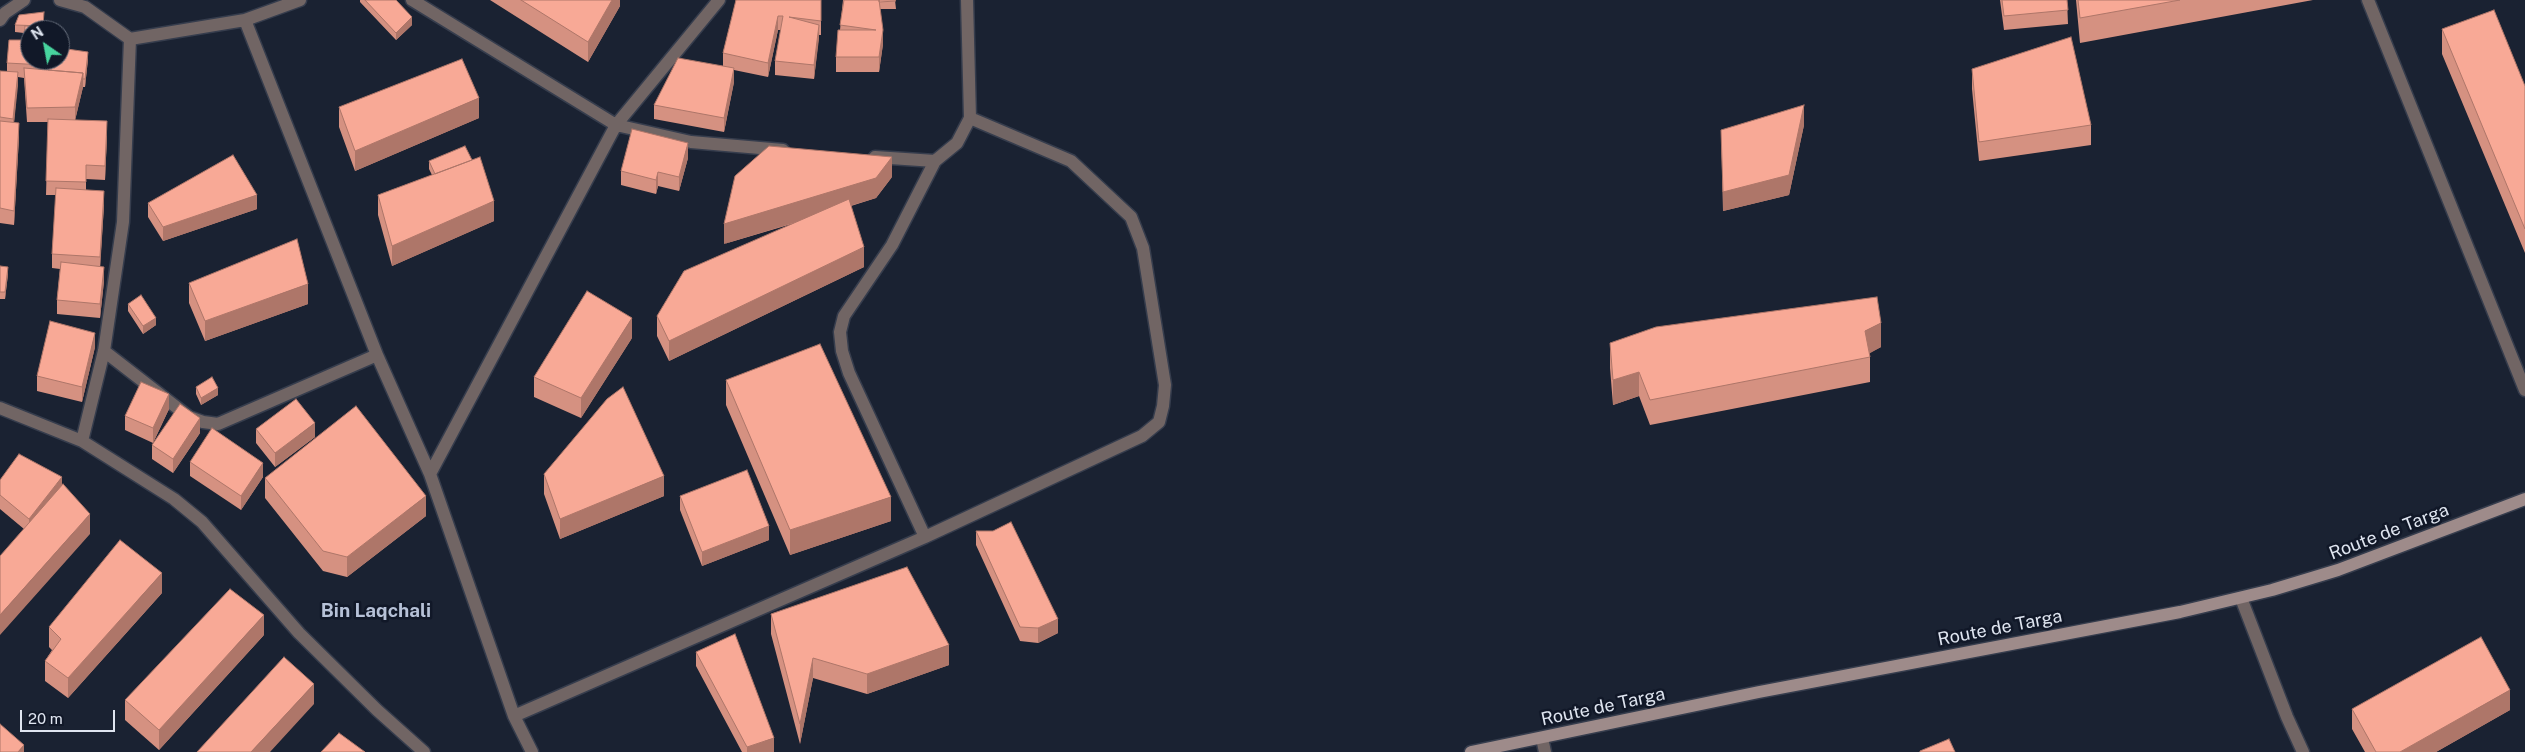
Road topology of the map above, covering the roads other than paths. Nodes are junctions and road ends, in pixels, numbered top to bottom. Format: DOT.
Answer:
graph roads {
  1 [pos="24,0"];
  2 [pos="60,0"];
  3 [pos="300,0"];
  4 [pos="412,0"];
  5 [pos="719,0"];
  6 [pos="967,0"];
  7 [pos="2368,0"];
  8 [pos="0,20"];
  9 [pos="245,20"];
  10 [pos="130,39"];
  11 [pos="970,118"];
  12 [pos="616,125"];
  13 [pos="799,151"];
  14 [pos="858,156"];
  15 [pos="935,161"];
  16 [pos="104,352"];
  17 [pos="377,355"];
  18 [pos="2525,390"];
  19 [pos="0,408"];
  20 [pos="82,441"];
  21 [pos="430,474"];
  22 [pos="2525,499"];
  23 [pos="926,537"];
  24 [pos="2241,598"];
  25 [pos="514,716"];
  26 [pos="1542,738"];
  27 [pos="424,752"];
  28 [pos="532,752"];
  29 [pos="1470,752"];
  30 [pos="1545,752"];
  31 [pos="2304,752"];
  1 -- 8 [label="street"];
  2 -- 10 [label="street"];
  3 -- 9 [label="street"];
  4 -- 12 [label="street"];
  5 -- 12 [label="street"];
  6 -- 11 [label="street"];
  7 -- 18 [label="street"];
  9 -- 10 [label="street"];
  9 -- 17 [label="street"];
  10 -- 16 [label="street"];
  11 -- 15 [label="street"];
  11 -- 23 [label="street"];
  12 -- 13 [label="street"];
  12 -- 21 [label="street"];
  14 -- 15 [label="street"];
  15 -- 23 [label="street"];
  16 -- 17 [label="street"];
  16 -- 20 [label="street"];
  17 -- 21 [label="street"];
  19 -- 20 [label="street"];
  20 -- 27 [label="street"];
  21 -- 25 [label="street"];
  22 -- 24 [label="main road, Route de Targa"];
  23 -- 25 [label="street"];
  24 -- 26 [label="main road, Route de Targa"];
  24 -- 31 [label="street"];
  25 -- 28 [label="street"];
  26 -- 29 [label="main road, Route de Targa"];
  26 -- 30 [label="street"];
}
